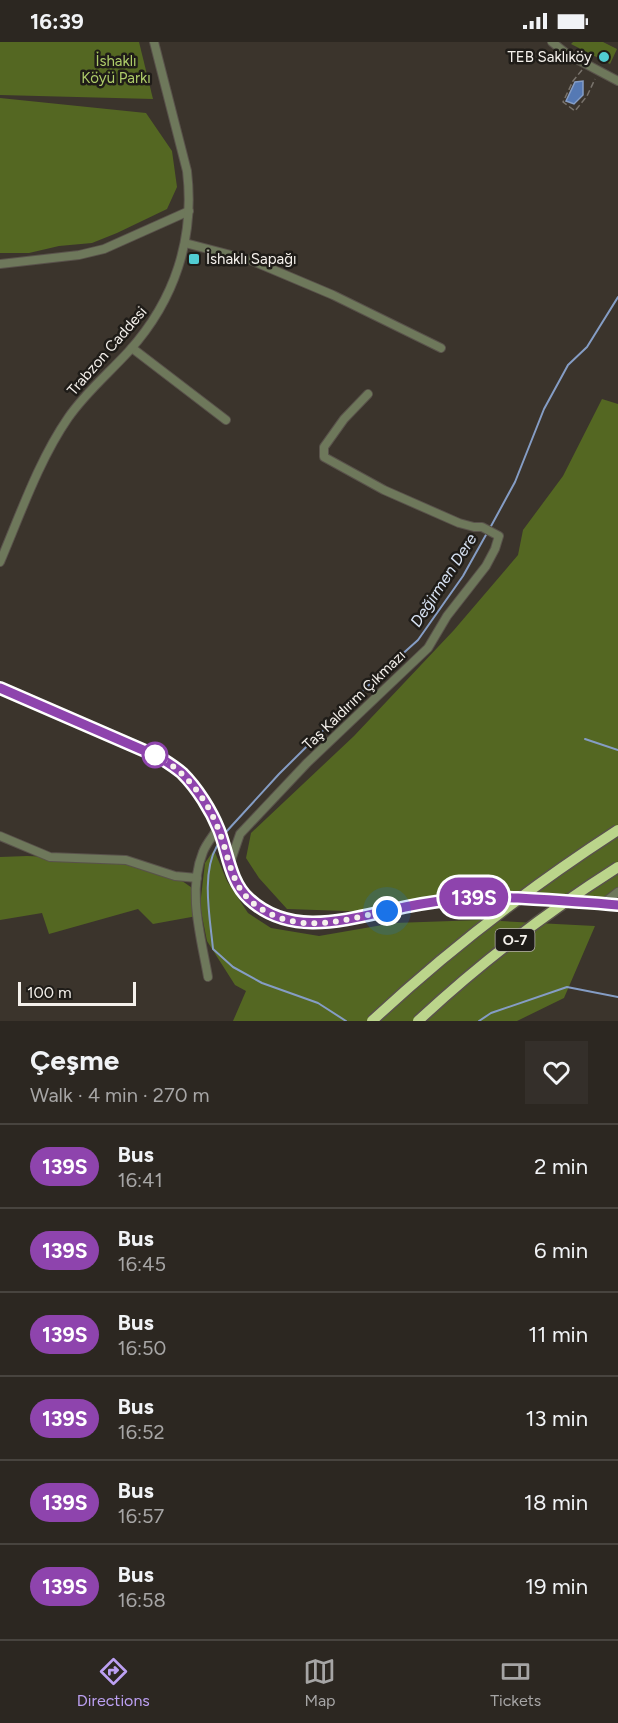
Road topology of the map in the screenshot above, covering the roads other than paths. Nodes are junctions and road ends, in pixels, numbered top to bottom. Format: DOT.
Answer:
graph roads {
  1 [pos="154,42"];
  2 [pos="552,42"];
  3 [pos="618,81"];
  4 [pos="189,211"];
  5 [pos="185,243"];
  6 [pos="0,264"];
  7 [pos="132,348"];
  8 [pos="441,348"];
  9 [pos="368,394"];
  10 [pos="226,420"];
  11 [pos="0,562"];
  12 [pos="0,688"];
  13 [pos="218,828"];
  14 [pos="618,830"];
  15 [pos="0,836"];
  16 [pos="230,864"];
  17 [pos="618,867"];
  18 [pos="197,878"];
  19 [pos="618,892"];
  20 [pos="604,903"];
  21 [pos="618,905"];
  22 [pos="208,977"];
  23 [pos="372,1021"];
  24 [pos="418,1021"];
  1 -- 4 [label="street, Trabzon Caddesi"];
  2 -- 3 [label="street"];
  4 -- 5 [label="street, Trabzon Caddesi"];
  4 -- 6 [label="street"];
  5 -- 7 [label="street, Trabzon Caddesi"];
  5 -- 8 [label="street"];
  7 -- 10 [label="street"];
  7 -- 11 [label="street, Trabzon Caddesi"];
  9 -- 16 [label="street, Taş Kaldırım Çıkmazı"];
  12 -- 13 [label="street"];
  13 -- 16 [label="street"];
  13 -- 18 [label="street"];
  14 -- 23 [label="highway, O-7, bridge"];
  15 -- 18 [label="street"];
  16 -- 20 [label="street"];
  17 -- 24 [label="highway, O-7, bridge"];
  18 -- 22 [label="street"];
  19 -- 20 [label="street"];
  20 -- 21 [label="street"];
}
